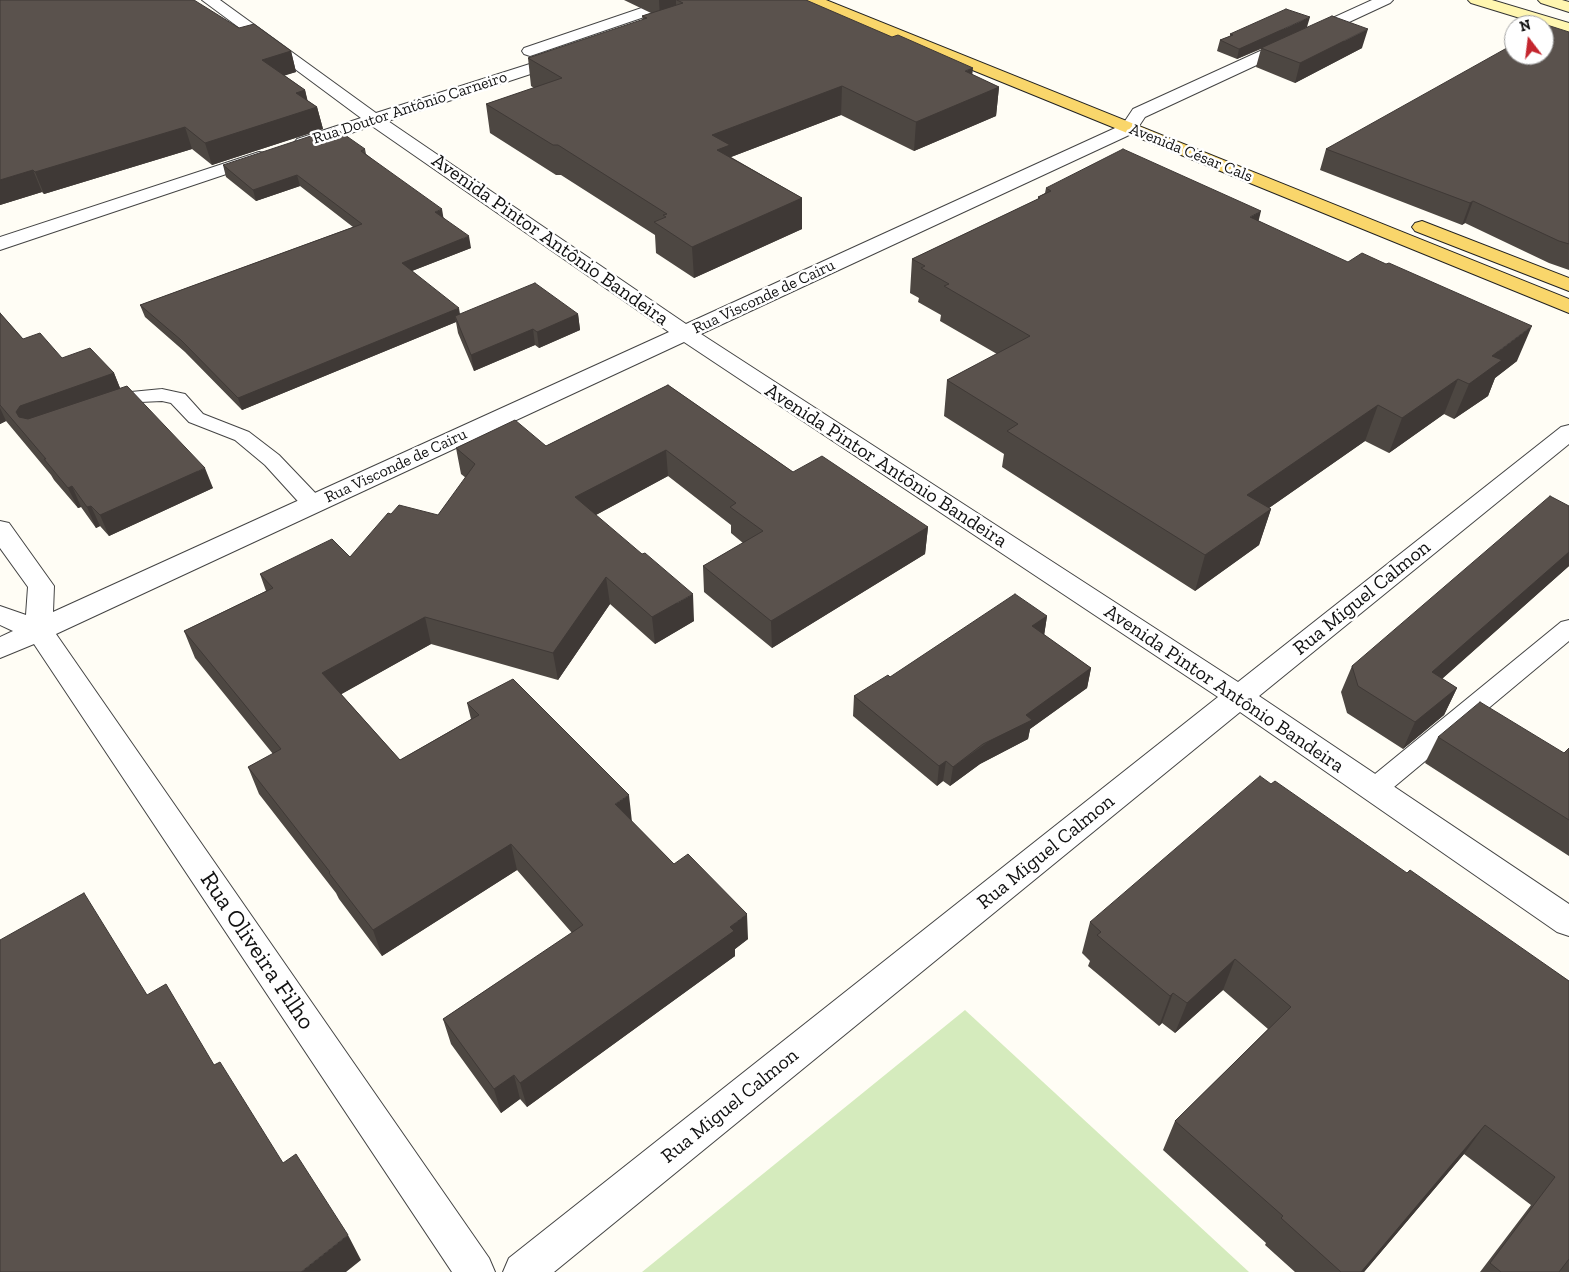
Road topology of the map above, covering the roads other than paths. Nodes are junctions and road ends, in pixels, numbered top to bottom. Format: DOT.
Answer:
graph roads {
  1 [pos="210,0"];
  2 [pos="680,0"];
  3 [pos="813,0"];
  4 [pos="851,0"];
  5 [pos="1385,0"];
  6 [pos="1476,0"];
  7 [pos="1546,0"];
  8 [pos="1569,7"];
  9 [pos="1569,28"];
  10 [pos="545,46"];
  11 [pos="584,51"];
  12 [pos="984,52"];
  13 [pos="517,55"];
  14 [pos="565,57"];
  15 [pos="470,71"];
  16 [pos="365,114"];
  17 [pos="1130,116"];
  18 [pos="290,138"];
  19 [pos="169,170"];
  20 [pos="1308,181"];
  21 [pos="1407,221"];
  22 [pos="0,244"];
  23 [pos="1569,285"];
  24 [pos="1569,307"];
  25 [pos="685,333"];
  26 [pos="92,413"];
  27 [pos="1569,432"];
  28 [pos="313,504"];
  29 [pos="0,529"];
  30 [pos="0,615"];
  31 [pos="1569,628"];
  32 [pos="39,630"];
  33 [pos="0,648"];
  34 [pos="1239,697"];
  35 [pos="1373,790"];
  36 [pos="1569,922"];
  37 [pos="475,1272"];
  38 [pos="523,1272"];
  1 -- 16 [label="street, Avenida Pintor Antônio Bandeira"];
  2 -- 10 [label="street, Rua Doutor Antônio Carneiro"];
  3 -- 17 [label="main road, Avenida César Cals"];
  4 -- 12 [label="main road"];
  5 -- 17 [label="street, Rua Visconde de Cairu"];
  6 -- 9 [label="main road"];
  7 -- 8 [label="main road"];
  10 -- 13 [label="street, Rua Doutor Antônio Carneiro"];
  10 -- 14 [label="street"];
  11 -- 14 [label="street, Rua Doutor Antônio Carneiro"];
  14 -- 16 [label="street, Rua Doutor Antônio Carneiro"];
  15 -- 16 [label="street, Rua Doutor Antônio Carneiro"];
  16 -- 18 [label="street, Rua Doutor Antônio Carneiro"];
  16 -- 25 [label="street, Avenida Pintor Antônio Bandeira"];
  17 -- 20 [label="main road, Avenida César Cals"];
  17 -- 24 [label="main road, Avenida César Cals"];
  17 -- 25 [label="street, Rua Visconde de Cairu"];
  19 -- 22 [label="street"];
  21 -- 23 [label="main road"];
  25 -- 28 [label="street, Rua Visconde de Cairu"];
  25 -- 34 [label="street, Avenida Pintor Antônio Bandeira"];
  26 -- 28 [label="lane"];
  27 -- 34 [label="street, Rua Miguel Calmon"];
  28 -- 32 [label="street, Rua Visconde de Cairu"];
  29 -- 32 [label="street"];
  30 -- 32 [label="street"];
  31 -- 35 [label="lane"];
  32 -- 33 [label="street, Rua Visconde de Cairu"];
  32 -- 37 [label="street, Rua Oliveira Filho"];
  34 -- 35 [label="street, Avenida Pintor Antônio Bandeira"];
  34 -- 38 [label="street, Rua Miguel Calmon"];
  35 -- 36 [label="street, Avenida Pintor Antônio Bandeira"];
}
